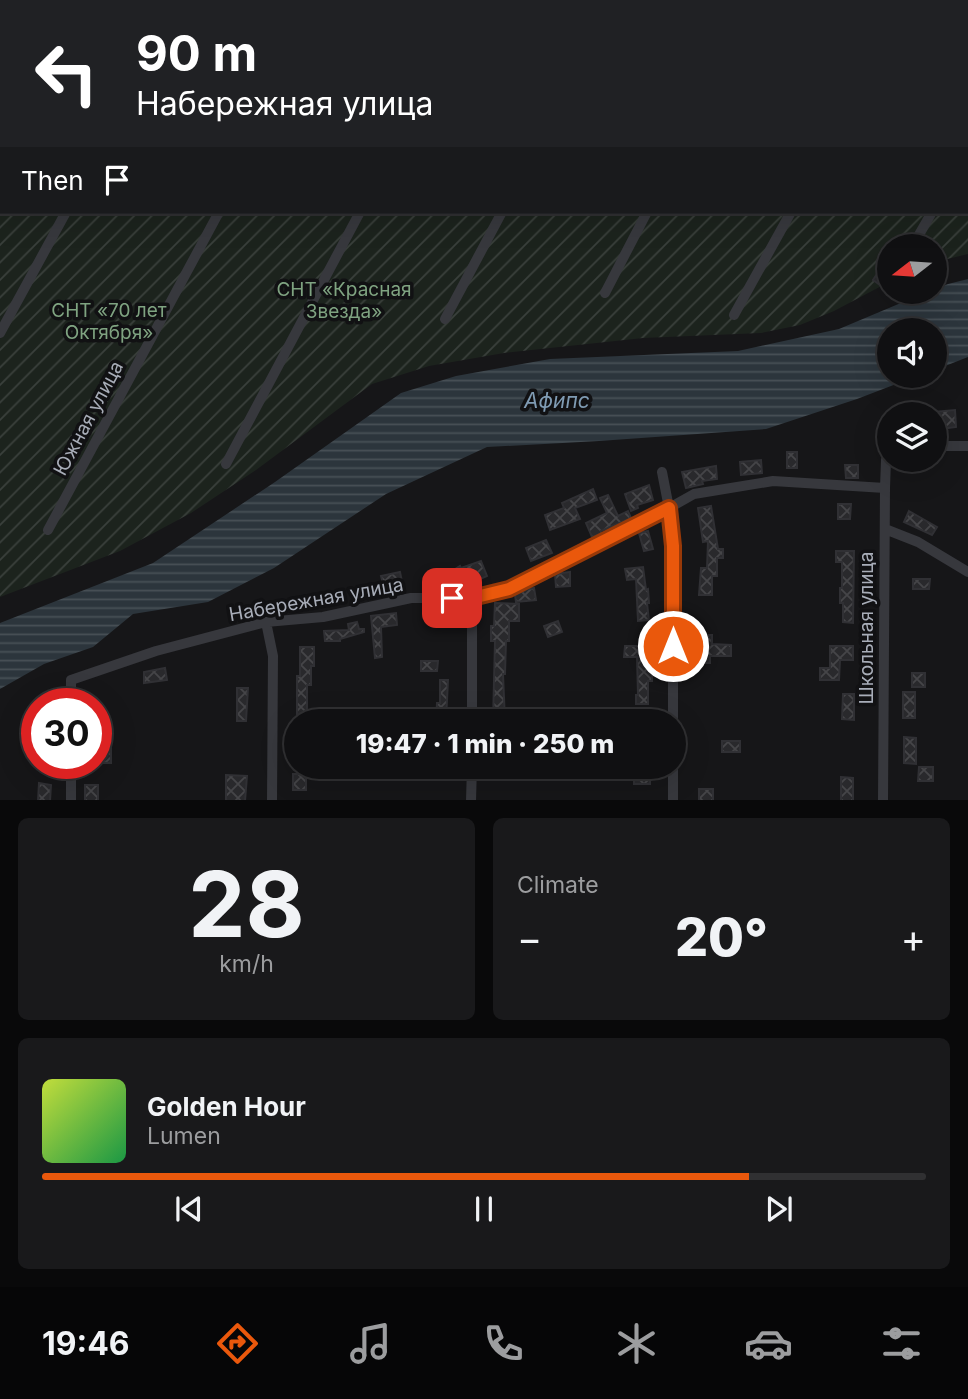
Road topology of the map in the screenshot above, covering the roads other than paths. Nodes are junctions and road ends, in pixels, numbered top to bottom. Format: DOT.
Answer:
graph roads {
  1 [pos="65,214"];
  2 [pos="218,214"];
  3 [pos="359,214"];
  4 [pos="501,214"];
  5 [pos="646,214"];
  6 [pos="790,214"];
  7 [pos="931,214"];
  8 [pos="919,234"];
  9 [pos="605,293"];
  10 [pos="734,315"];
  11 [pos="445,319"];
  12 [pos="0,334"];
  13 [pos="947,446"];
  14 [pos="968,446"];
  15 [pos="226,464"];
  16 [pos="662,472"];
  17 [pos="885,472"];
  18 [pos="884,488"];
  19 [pos="669,508"];
  20 [pos="885,529"];
  21 [pos="48,530"];
  22 [pos="968,572"];
  23 [pos="472,598"];
  24 [pos="266,622"];
  25 [pos="71,688"];
  26 [pos="472,709"];
  27 [pos="673,709"];
  28 [pos="71,779"];
  29 [pos="472,779"];
  30 [pos="673,779"];
  31 [pos="71,800"];
  32 [pos="272,800"];
  33 [pos="471,800"];
  34 [pos="673,800"];
  35 [pos="883,800"];
  1 -- 12 [label="street"];
  2 -- 21 [label="street, Южная улица"];
  3 -- 15 [label="street"];
  4 -- 11 [label="street"];
  5 -- 9 [label="street"];
  6 -- 10 [label="street"];
  7 -- 8 [label="street"];
  13 -- 14 [label="street"];
  16 -- 19 [label="street"];
  17 -- 18 [label="street, Школьная улица"];
  18 -- 19 [label="street, Набережная улица"];
  18 -- 20 [label="street, Школьная улица"];
  19 -- 23 [label="street, Набережная улица"];
  19 -- 27 [label="street"];
  20 -- 22 [label="street"];
  20 -- 35 [label="street, Школьная улица"];
  23 -- 24 [label="street, Набережная улица"];
  23 -- 26 [label="street"];
  24 -- 25 [label="street, Набережная улица"];
  24 -- 32 [label="street"];
  28 -- 31 [label="street"];
  29 -- 33 [label="street"];
  30 -- 34 [label="street"];
}
